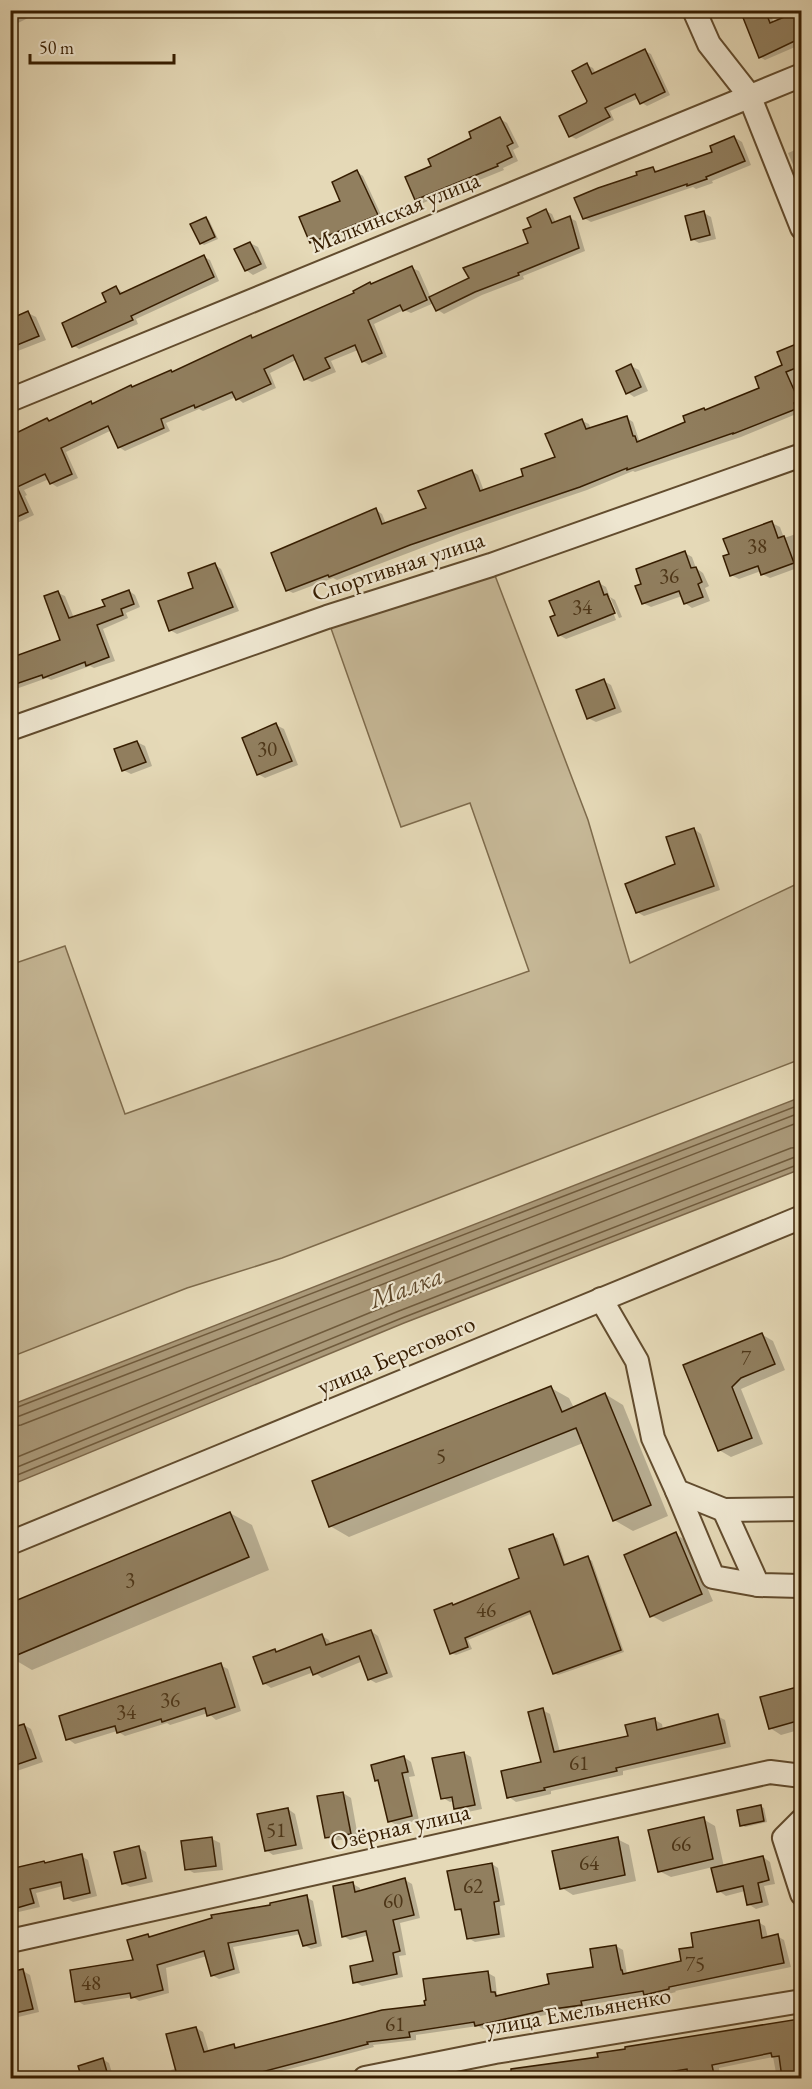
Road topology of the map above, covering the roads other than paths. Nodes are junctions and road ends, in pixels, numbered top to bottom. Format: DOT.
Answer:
graph roads {
  1 [pos="694,10"];
  2 [pos="801,75"];
  3 [pos="749,95"];
  4 [pos="801,228"];
  5 [pos="10,400"];
  6 [pos="801,455"];
  7 [pos="10,729"];
  8 [pos="801,1217"];
  9 [pos="601,1299"];
  10 [pos="677,1491"];
  11 [pos="801,1509"];
  12 [pos="724,1510"];
  13 [pos="10,1543"];
  14 [pos="801,1581"];
  15 [pos="758,1585"];
  16 [pos="801,1776"];
  17 [pos="801,1820"];
  18 [pos="801,1894"];
  19 [pos="10,1941"];
  20 [pos="801,2001"];
  21 [pos="365,2079"];
  1 -- 3 [label="street"];
  2 -- 3 [label="street, Малкинская улица"];
  3 -- 4 [label="street"];
  3 -- 5 [label="street, Малкинская улица"];
  6 -- 7 [label="street, Спортивная улица"];
  8 -- 9 [label="street, улица Берегового"];
  9 -- 10 [label="street"];
  9 -- 13 [label="street, улица Берегового"];
  10 -- 12 [label="street"];
  10 -- 15 [label="street"];
  11 -- 12 [label="street"];
  12 -- 15 [label="street"];
  14 -- 15 [label="street"];
  16 -- 19 [label="street, Озёрная улица"];
  17 -- 18 [label="street"];
  20 -- 21 [label="street, улица Емельяненко"];
}
